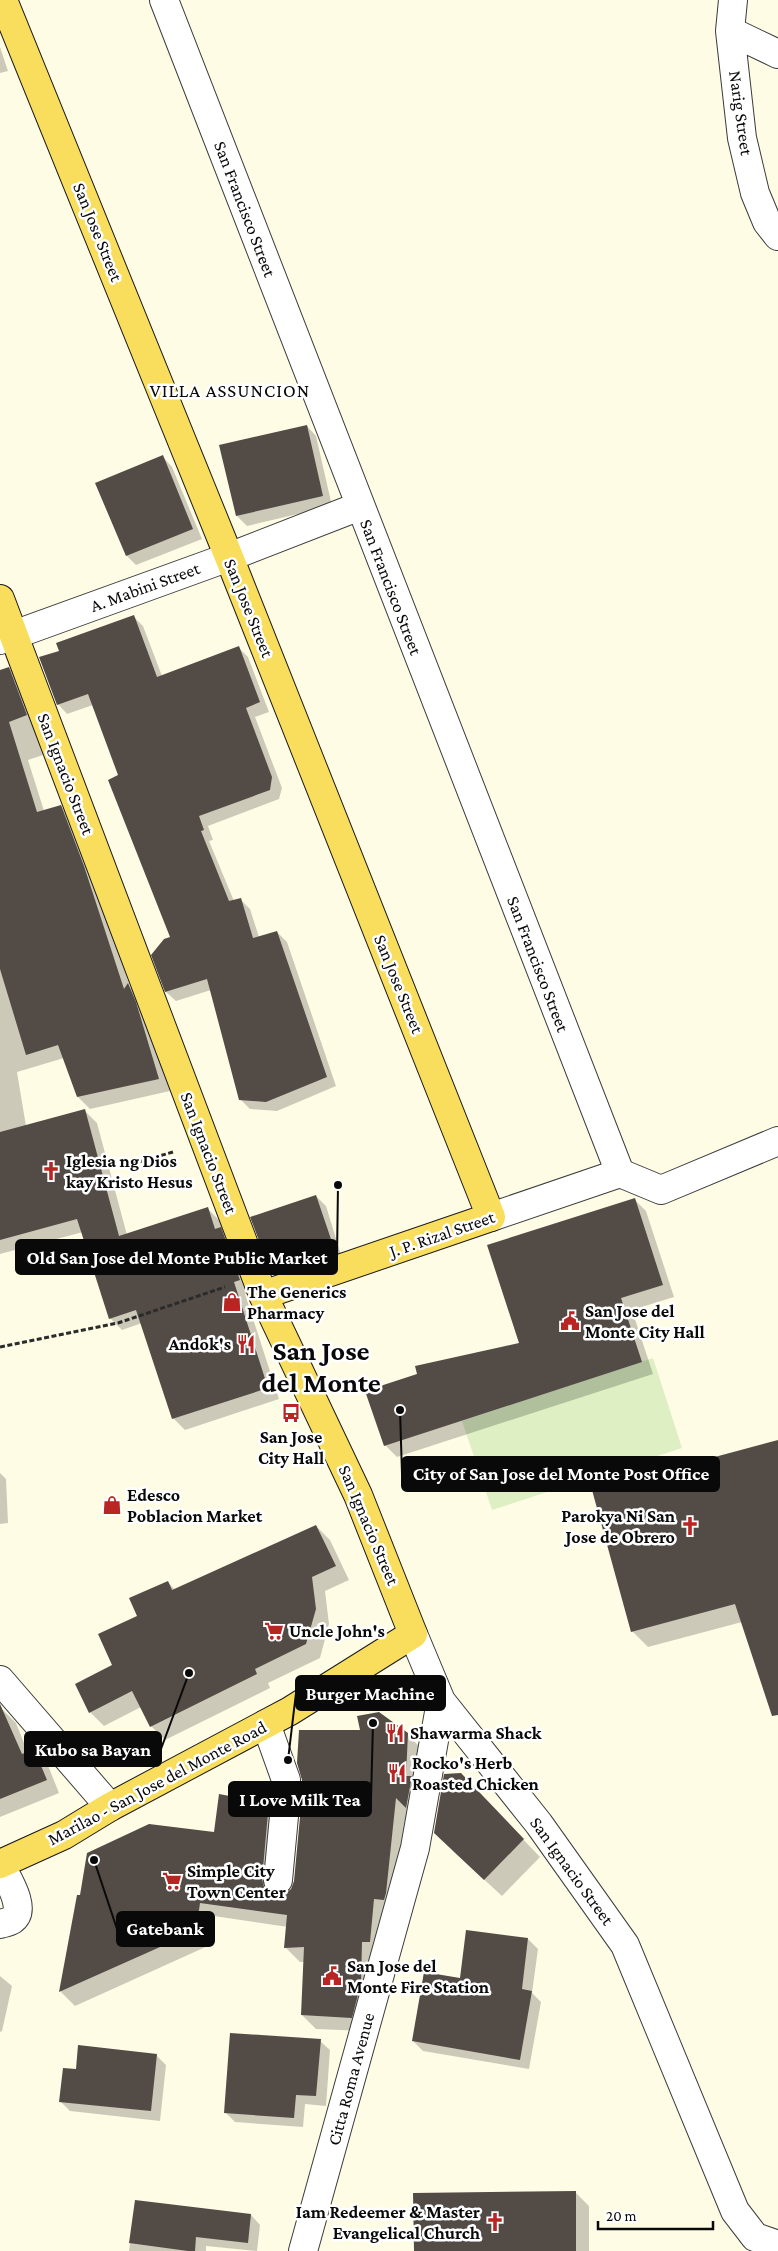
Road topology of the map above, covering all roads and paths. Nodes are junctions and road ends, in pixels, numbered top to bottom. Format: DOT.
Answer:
graph roads {
  1 [pos="4,0"];
  2 [pos="164,0"];
  3 [pos="733,0"];
  4 [pos="730,31"];
  5 [pos="778,54"];
  6 [pos="772,229"];
  7 [pos="360,506"];
  8 [pos="229,557"];
  9 [pos="0,599"];
  10 [pos="7,637"];
  11 [pos="778,1141"];
  12 [pos="205,1142"];
  13 [pos="125,1166"];
  14 [pos="620,1173"];
  15 [pos="491,1217"];
  16 [pos="260,1286"];
  17 [pos="0,1347"];
  18 [pos="413,1634"];
  19 [pos="0,1680"];
  20 [pos="441,1701"];
  21 [pos="266,1724"];
  22 [pos="110,1808"];
  23 [pos="0,1864"];
  24 [pos="278,1880"];
  25 [pos="0,1924"];
  26 [pos="762,2244"];
  27 [pos="303,2251"];
  1 -- 8 [label="main road, San Jose Street"];
  2 -- 7 [label="street, San Francisco Street"];
  3 -- 4 [label="street, Narig Street"];
  4 -- 5 [label="street"];
  4 -- 6 [label="street, Narig Street"];
  7 -- 8 [label="street, A. Mabini Street"];
  7 -- 14 [label="street, San Francisco Street"];
  8 -- 10 [label="street, A. Mabini Street"];
  8 -- 15 [label="main road, San Jose Street"];
  9 -- 10 [label="main road, San Ignacio Street"];
  10 -- 12 [label="main road, San Ignacio Street"];
  11 -- 14 [label="street"];
  12 -- 13 [label="path"];
  12 -- 16 [label="main road, San Ignacio Street"];
  14 -- 15 [label="street, J. P. Rizal Street"];
  15 -- 16 [label="main road, J. P. Rizal Street"];
  16 -- 17 [label="path"];
  16 -- 18 [label="main road, San Ignacio Street"];
  18 -- 20 [label="street, San Ignacio Street"];
  18 -- 21 [label="main road, Marilao - San Jose del Monte Road"];
  19 -- 22 [label="street"];
  20 -- 26 [label="street, San Ignacio Street"];
  20 -- 27 [label="street, Citta Roma Avenue"];
  21 -- 22 [label="main road, Marilao - San Jose del Monte Road"];
  21 -- 24 [label="street"];
  22 -- 23 [label="main road, Marilao - San Jose del Monte Road"];
  23 -- 25 [label="street"];
}
